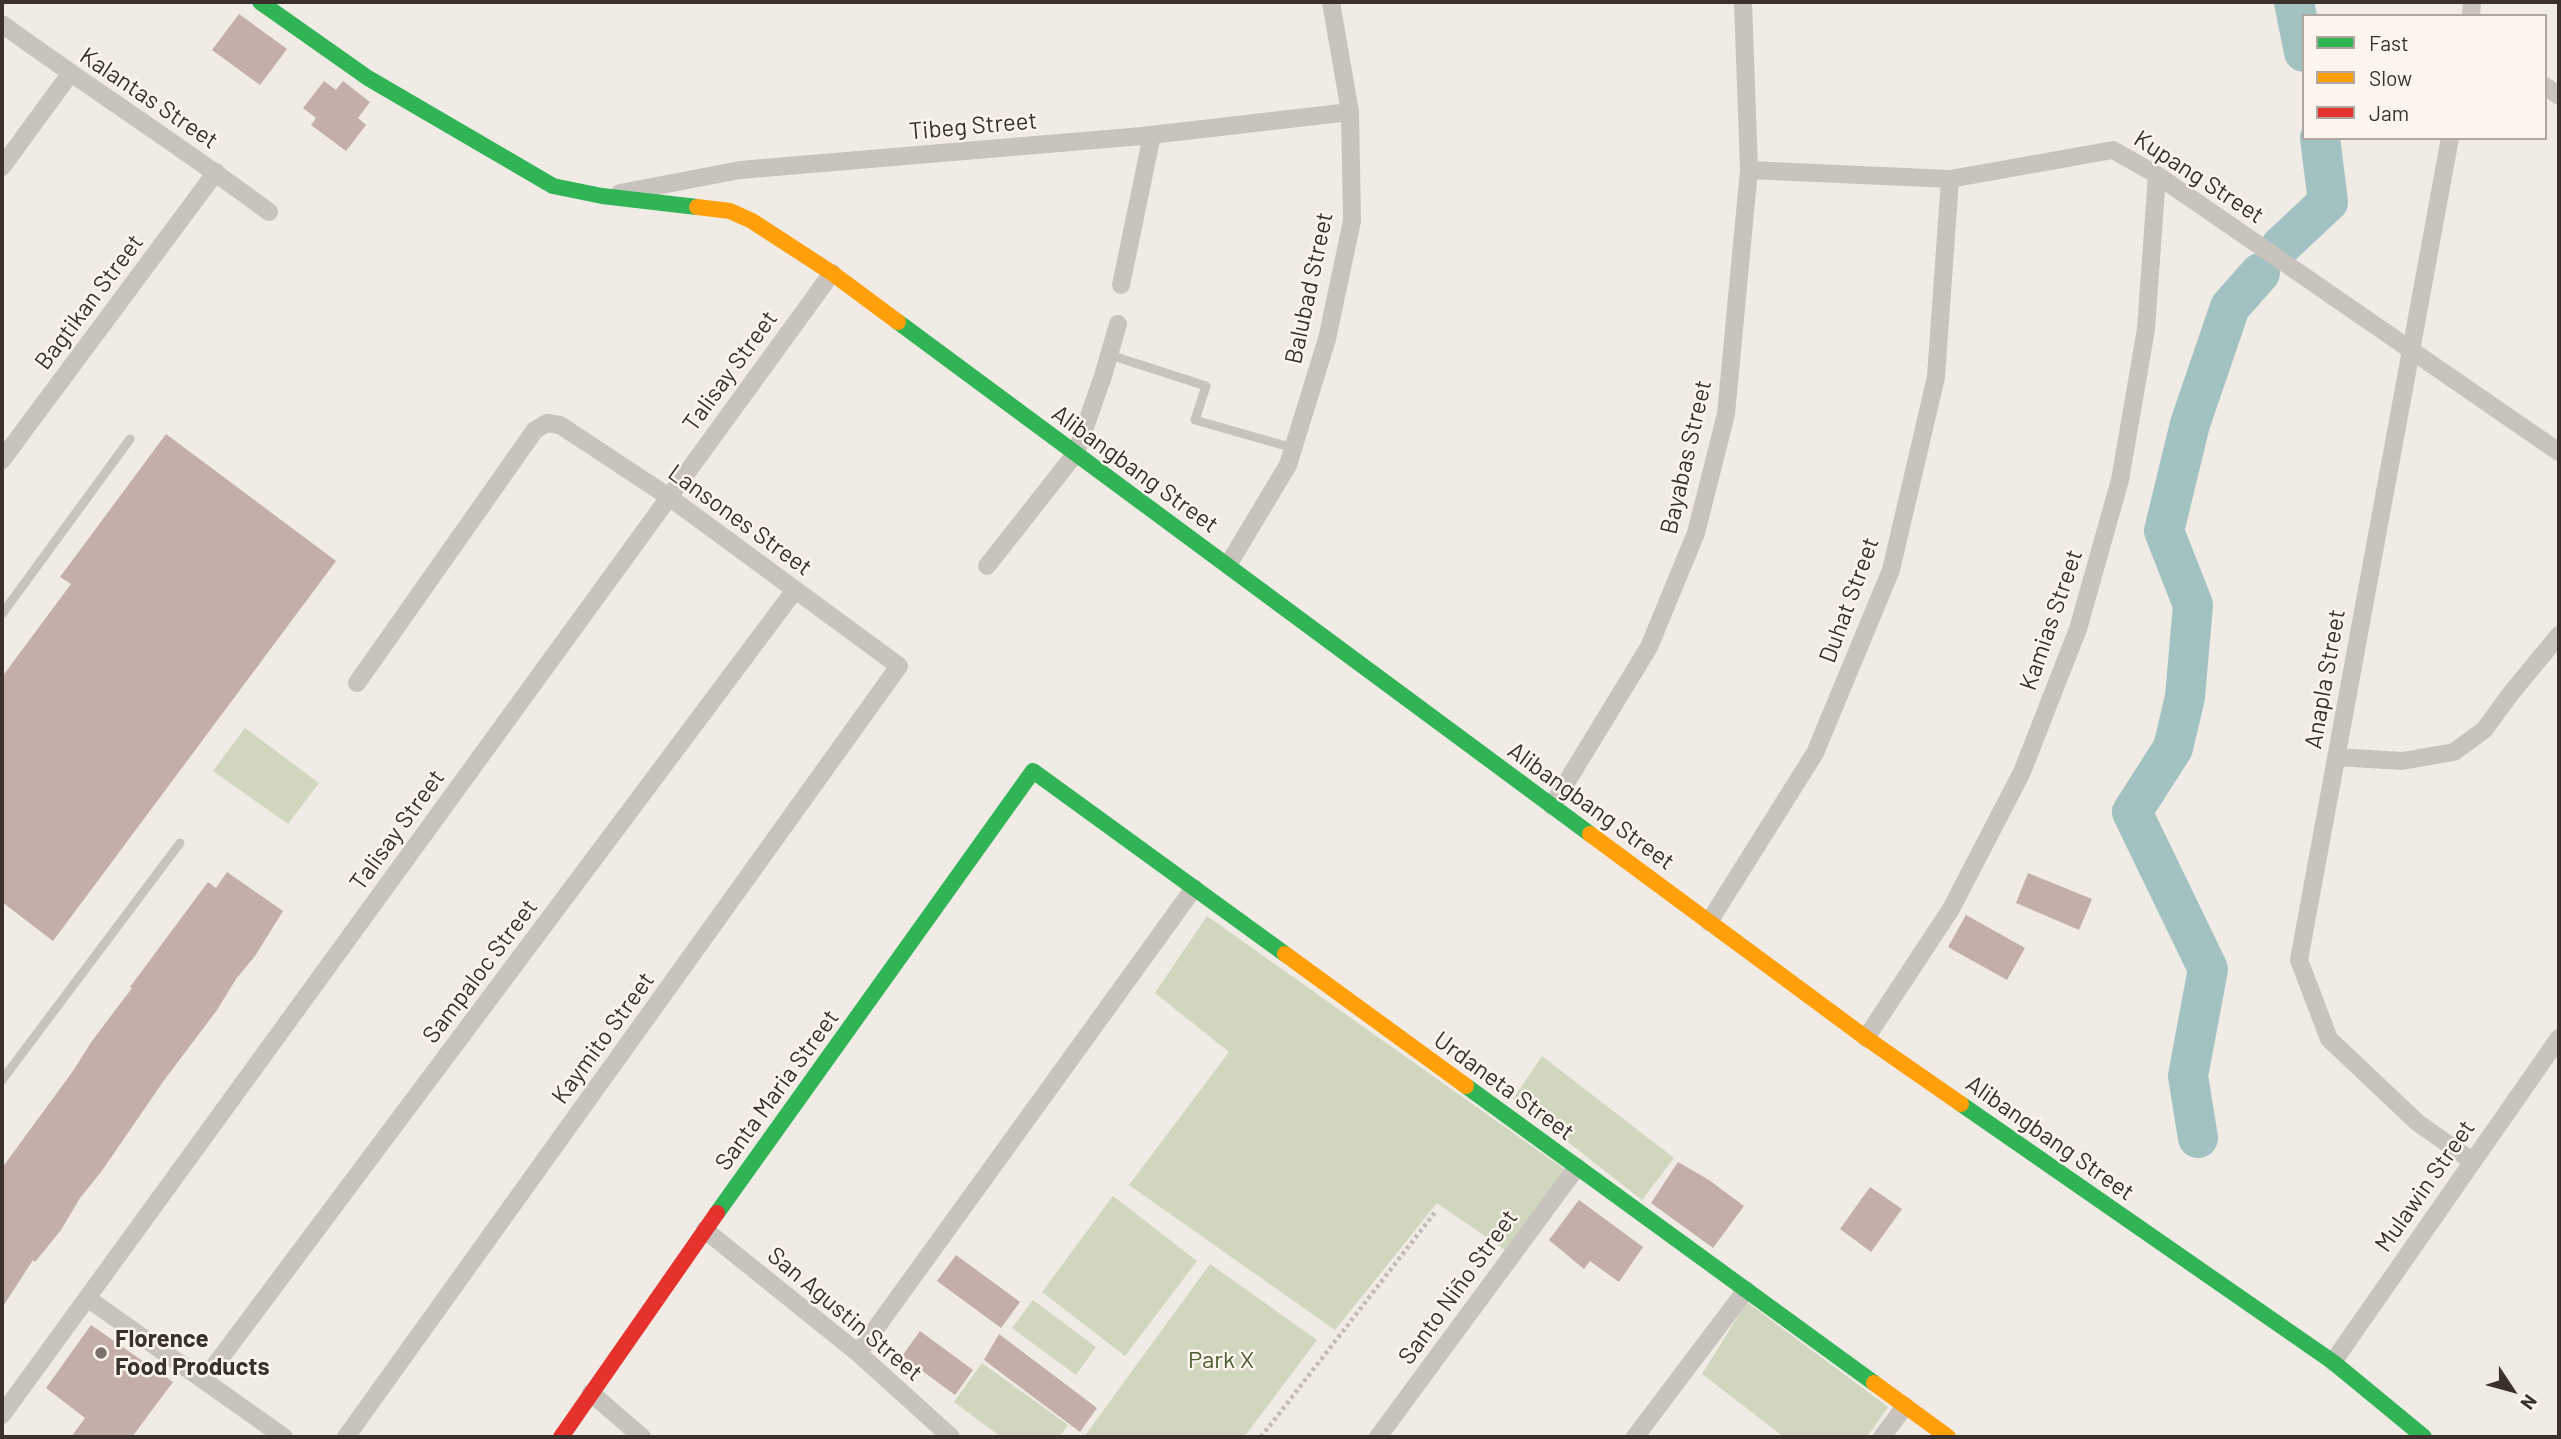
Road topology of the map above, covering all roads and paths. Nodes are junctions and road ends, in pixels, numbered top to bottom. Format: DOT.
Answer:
graph roads {
  1 [pos="260,2"];
  2 [pos="1331,2"];
  3 [pos="1743,2"];
  4 [pos="2,24"];
  5 [pos="70,74"];
  6 [pos="1350,112"];
  7 [pos="1152,135"];
  8 [pos="2450,140"];
  9 [pos="2,167"];
  10 [pos="1749,170"];
  11 [pos="216,172"];
  12 [pos="2157,175"];
  13 [pos="1950,179"];
  14 [pos="602,196"];
  15 [pos="269,212"];
  16 [pos="832,273"];
  17 [pos="1122,285"];
  18 [pos="1118,324"];
  19 [pos="2409,349"];
  20 [pos="1110,355"];
  21 [pos="130,439"];
  22 [pos="1293,449"];
  23 [pos="1076,453"];
  24 [pos="2559,453"];
  25 [pos="2,460"];
  26 [pos="669,497"];
  27 [pos="1228,565"];
  28 [pos="988,566"];
  29 [pos="795,590"];
  30 [pos="2,614"];
  31 [pos="2559,635"];
  32 [pos="899,666"];
  33 [pos="358,682"];
  34 [pos="2336,757"];
  35 [pos="1034,771"];
  36 [pos="1552,806"];
  37 [pos="180,843"];
  38 [pos="1194,888"];
  39 [pos="1709,922"];
  40 [pos="1866,1038"];
  41 [pos="2559,1038"];
  42 [pos="2,1080"];
  43 [pos="2472,1161"];
  44 [pos="1577,1167"];
  45 [pos="1436,1211"];
  46 [pos="705,1230"];
  47 [pos="1746,1290"];
  48 [pos="87,1298"];
  49 [pos="858,1353"];
  50 [pos="2333,1362"];
  51 [pos="204,1380"];
  52 [pos="591,1393"];
  53 [pos="1905,1406"];
  54 [pos="2,1415"];
  55 [pos="284,1437"];
  56 [pos="346,1437"];
  57 [pos="561,1437"];
  58 [pos="642,1437"];
  59 [pos="951,1437"];
  60 [pos="1261,1437"];
  61 [pos="1378,1437"];
  62 [pos="1635,1437"];
  63 [pos="1882,1437"];
  64 [pos="1948,1437"];
  65 [pos="2424,1437"];
  1 -- 14 [label="street, Alibangbang Street"];
  2 -- 6 [label="street, Balubad Street"];
  3 -- 10 [label="street, Bayabas Street"];
  4 -- 5 [label="street, Kalantas Street"];
  5 -- 9 [label="street"];
  5 -- 11 [label="street, Kalantas Street"];
  6 -- 7 [label="street, Tibeg Street"];
  6 -- 22 [label="street, Balubad Street"];
  7 -- 14 [label="street, Tibeg Street"];
  7 -- 17 [label="street"];
  8 -- 19 [label="street, Anapla Street"];
  10 -- 13 [label="street, Kupang Street"];
  10 -- 36 [label="street, Bayabas Street"];
  11 -- 15 [label="street, Kalantas Street"];
  11 -- 25 [label="street, Bagtikan Street"];
  12 -- 13 [label="street, Kupang Street"];
  12 -- 19 [label="street, Kupang Street"];
  12 -- 40 [label="street, Kamias Street"];
  13 -- 39 [label="street, Duhat Street"];
  14 -- 16 [label="street, Alibangbang Street"];
  16 -- 23 [label="street, Alibangbang Street"];
  16 -- 26 [label="street, Talisay Street"];
  18 -- 20 [label="street"];
  19 -- 24 [label="street, Kupang Street"];
  19 -- 34 [label="street, Anapla Street"];
  20 -- 22 [label="lane"];
  20 -- 23 [label="street"];
  21 -- 30 [label="lane"];
  22 -- 27 [label="street, Balubad Street"];
  23 -- 27 [label="street, Alibangbang Street"];
  23 -- 28 [label="street"];
  26 -- 29 [label="street, Lansones Street"];
  26 -- 33 [label="street, Lansones Street"];
  26 -- 48 [label="street, Talisay Street"];
  27 -- 36 [label="street, Alibangbang Street"];
  29 -- 32 [label="street, Lansones Street"];
  29 -- 51 [label="street, Sampaloc Street"];
  31 -- 34 [label="street"];
  32 -- 56 [label="street, Kaymito Street"];
  34 -- 43 [label="street, Anapla Street"];
  35 -- 38 [label="street, Urdaneta Street"];
  35 -- 46 [label="street, Santa Maria Street"];
  36 -- 39 [label="street, Alibangbang Street"];
  37 -- 42 [label="lane"];
  38 -- 44 [label="street, Urdaneta Street"];
  38 -- 49 [label="street"];
  39 -- 40 [label="street, Alibangbang Street"];
  40 -- 50 [label="street, Alibangbang Street"];
  41 -- 43 [label="street, Mulawin Street"];
  43 -- 50 [label="street, Mulawin Street"];
  44 -- 47 [label="street, Urdaneta Street"];
  44 -- 61 [label="street, Santo Niño Street"];
  45 -- 60 [label="path"];
  46 -- 49 [label="street, San Agustin Street"];
  46 -- 52 [label="street, Santa Maria Street"];
  47 -- 53 [label="street, Urdaneta Street"];
  47 -- 62 [label="street"];
  48 -- 51 [label="street"];
  48 -- 54 [label="street, Talisay Street"];
  49 -- 59 [label="street, San Agustin Street"];
  50 -- 65 [label="street, Alibangbang Street"];
  51 -- 55 [label="street"];
  52 -- 57 [label="street, Santa Maria Street"];
  52 -- 58 [label="street"];
  53 -- 63 [label="street"];
  53 -- 64 [label="street, Urdaneta Street"];
}
